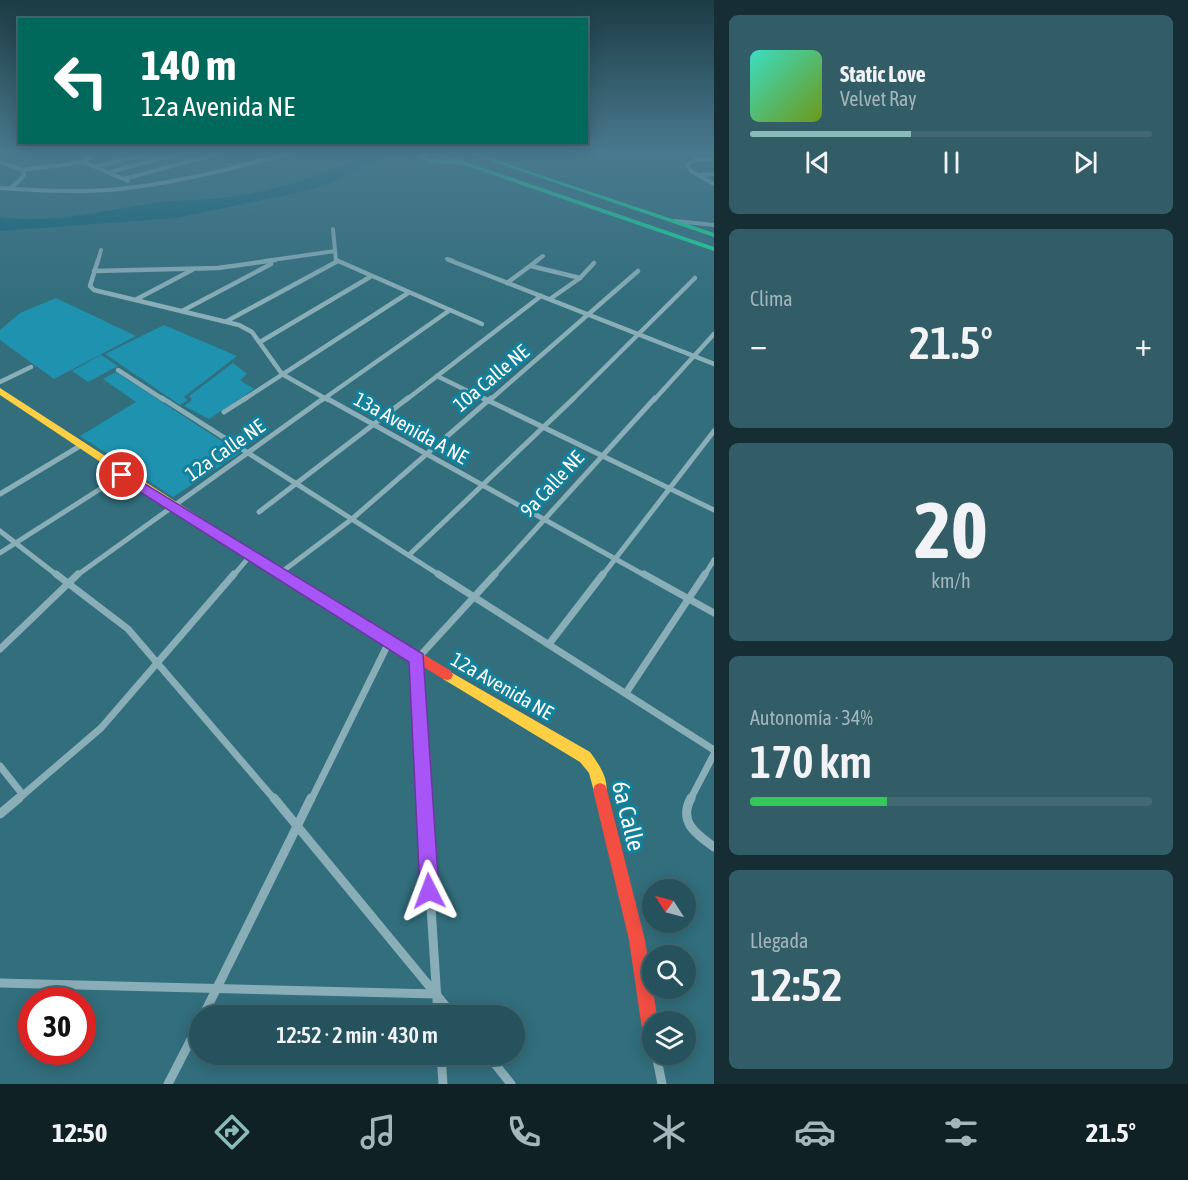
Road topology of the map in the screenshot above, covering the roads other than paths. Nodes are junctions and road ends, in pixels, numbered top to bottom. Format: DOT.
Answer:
graph roads {
  1 [pos="582,203"];
  2 [pos="617,203"];
  3 [pos="674,221"];
  4 [pos="714,225"];
  5 [pos="333,229"];
  6 [pos="714,235"];
  7 [pos="714,249"];
  8 [pos="101,250"];
  9 [pos="335,251"];
  10 [pos="543,256"];
  11 [pos="447,259"];
  12 [pos="275,261"];
  13 [pos="336,262"];
  14 [pos="594,263"];
  15 [pos="531,266"];
  16 [pos="193,269"];
  17 [pos="94,271"];
  18 [pos="638,271"];
  19 [pos="370,277"];
  20 [pos="580,278"];
  21 [pos="695,278"];
  22 [pos="507,284"];
  23 [pos="408,293"];
  24 [pos="541,297"];
  25 [pos="137,299"];
  26 [pos="550,299"];
  27 [pos="450,310"];
  28 [pos="181,312"];
  29 [pos="589,315"];
  30 [pos="227,321"];
  31 [pos="482,324"];
  32 [pos="714,334"];
  33 [pos="640,335"];
  34 [pos="260,342"];
  35 [pos="694,356"];
  36 [pos="714,364"];
  37 [pos="31,367"];
  38 [pos="118,370"];
  39 [pos="282,374"];
  40 [pos="437,376"];
  41 [pos="0,382"];
  42 [pos="0,391"];
  43 [pos="326,398"];
  44 [pos="488,400"];
  45 [pos="224,412"];
  46 [pos="374,425"];
  47 [pos="542,426"];
  48 [pos="714,431"];
  49 [pos="80,446"];
  50 [pos="249,452"];
  51 [pos="424,454"];
  52 [pos="602,456"];
  53 [pos="122,475"];
  54 [pos="297,483"];
  55 [pos="482,484"];
  56 [pos="670,488"];
  57 [pos="0,494"];
  58 [pos="170,506"];
  59 [pos="714,510"];
  60 [pos="260,512"];
  61 [pos="352,519"];
  62 [pos="544,519"];
  63 [pos="0,531"];
  64 [pos="14,544"];
  65 [pos="0,553"];
  66 [pos="409,555"];
  67 [pos="250,556"];
  68 [pos="615,559"];
  69 [pos="714,560"];
  70 [pos="279,574"];
  71 [pos="67,582"];
  72 [pos="474,596"];
  73 [pos="688,599"];
  74 [pos="714,614"];
  75 [pos="389,642"];
  76 [pos="549,644"];
  77 [pos="0,649"];
  78 [pos="417,659"];
  79 [pos="158,664"];
  80 [pos="626,693"];
  81 [pos="714,752"];
  82 [pos="591,763"];
  83 [pos="0,766"];
  84 [pos="23,795"];
  85 [pos="0,814"];
  86 [pos="297,825"];
  87 [pos="714,847"];
  88 [pos="0,983"];
  89 [pos="217,987"];
  90 [pos="437,994"];
  91 [pos="208,1005"];
  92 [pos="438,1005"];
  93 [pos="446,1005"];
  94 [pos="648,1011"];
  95 [pos="189,1043"];
  96 [pos="442,1065"];
  97 [pos="496,1065"];
  98 [pos="658,1065"];
  99 [pos="168,1084"];
  100 [pos="443,1084"];
  101 [pos="511,1084"];
  102 [pos="662,1084"];
  1 -- 7 [label="main road"];
  2 -- 3 [label="main road"];
  3 -- 4 [label="street"];
  3 -- 6 [label="main road"];
  5 -- 9 [label="street"];
  8 -- 17 [label="street"];
  9 -- 12 [label="street"];
  9 -- 13 [label="street"];
  10 -- 15 [label="street"];
  11 -- 22 [label="street"];
  12 -- 16 [label="street"];
  12 -- 28 [label="street"];
  13 -- 19 [label="street"];
  13 -- 30 [label="street"];
  14 -- 20 [label="street"];
  15 -- 20 [label="street"];
  15 -- 22 [label="street"];
  16 -- 17 [label="street"];
  16 -- 25 [label="street"];
  17 -- 25 [label="street, 13a Avenida A NE"];
  18 -- 29 [label="street, 10a Calle NE"];
  19 -- 23 [label="street"];
  19 -- 34 [label="street"];
  20 -- 26 [label="street"];
  21 -- 33 [label="street"];
  22 -- 24 [label="street"];
  23 -- 27 [label="street"];
  23 -- 39 [label="street"];
  24 -- 26 [label="street"];
  24 -- 40 [label="street"];
  25 -- 28 [label="street, 13a Avenida A NE"];
  26 -- 29 [label="street"];
  27 -- 31 [label="street"];
  27 -- 43 [label="street, 12a Calle NE"];
  28 -- 30 [label="street, 13a Avenida A NE"];
  29 -- 33 [label="street"];
  29 -- 44 [label="street, 10a Calle NE"];
  30 -- 34 [label="street, 13a Avenida A NE"];
  32 -- 35 [label="street, 9a Calle NE"];
  33 -- 35 [label="street"];
  33 -- 47 [label="street"];
  34 -- 39 [label="street, 13a Avenida A NE"];
  35 -- 36 [label="street"];
  35 -- 52 [label="street, 9a Calle NE"];
  37 -- 41 [label="street"];
  38 -- 50 [label="street"];
  39 -- 43 [label="street, 13a Avenida A NE"];
  39 -- 45 [label="street"];
  40 -- 44 [label="street"];
  40 -- 46 [label="street"];
  42 -- 49 [label="main road, 12a Avenida NE"];
  43 -- 46 [label="street, 13a Avenida A NE"];
  43 -- 50 [label="street, 12a Calle NE"];
  44 -- 47 [label="street"];
  44 -- 51 [label="street, 10a Calle NE"];
  46 -- 51 [label="street, 13a Avenida A NE"];
  46 -- 54 [label="street"];
  47 -- 52 [label="street"];
  47 -- 55 [label="street"];
  48 -- 56 [label="street"];
  49 -- 53 [label="main road, 12a Avenida NE"];
  49 -- 57 [label="street"];
  50 -- 54 [label="street"];
  50 -- 58 [label="street, 12a Calle NE"];
  51 -- 55 [label="street, 13a Avenida A NE"];
  51 -- 61 [label="street, 10a Calle NE"];
  52 -- 56 [label="street"];
  52 -- 62 [label="street, 9a Calle NE"];
  53 -- 58 [label="main road, 12a Avenida NE"];
  53 -- 64 [label="street"];
  54 -- 60 [label="street"];
  54 -- 61 [label="street"];
  55 -- 62 [label="street, 13a Avenida A NE"];
  55 -- 66 [label="street"];
  56 -- 59 [label="street"];
  56 -- 68 [label="street"];
  58 -- 67 [label="main road, 12a Avenida NE"];
  58 -- 71 [label="street, 12a Calle NE"];
  61 -- 66 [label="street"];
  61 -- 70 [label="street, 10a Calle NE"];
  62 -- 68 [label="street, 13a Avenida A NE"];
  62 -- 72 [label="street, 9a Calle NE"];
  63 -- 64 [label="street"];
  64 -- 65 [label="street"];
  64 -- 71 [label="street"];
  66 -- 72 [label="street"];
  67 -- 70 [label="main road, 12a Avenida NE"];
  67 -- 79 [label="street"];
  68 -- 73 [label="street, 13a Avenida A NE"];
  68 -- 76 [label="street"];
  69 -- 73 [label="street"];
  70 -- 75 [label="main road, 12a Avenida NE"];
  71 -- 77 [label="street, 12a Calle NE"];
  71 -- 79 [label="street"];
  72 -- 76 [label="street"];
  72 -- 78 [label="street, 9a Calle NE"];
  73 -- 74 [label="street, 13a Avenida A NE"];
  73 -- 80 [label="street"];
  75 -- 78 [label="main road, 12a Avenida NE"];
  75 -- 86 [label="street"];
  76 -- 80 [label="street"];
  78 -- 82 [label="main road, 12a Avenida NE"];
  78 -- 90 [label="street"];
  79 -- 84 [label="street"];
  79 -- 86 [label="street"];
  80 -- 81 [label="street"];
  81 -- 87 [label="street"];
  82 -- 94 [label="main road, 6a Calle"];
  83 -- 84 [label="street"];
  84 -- 85 [label="street"];
  86 -- 89 [label="street"];
  86 -- 90 [label="street"];
  88 -- 89 [label="street"];
  89 -- 90 [label="street"];
  89 -- 91 [label="street"];
  90 -- 92 [label="street"];
  90 -- 93 [label="street"];
  95 -- 99 [label="street"];
  96 -- 100 [label="street"];
  97 -- 101 [label="street"];
  98 -- 102 [label="street"];
}
